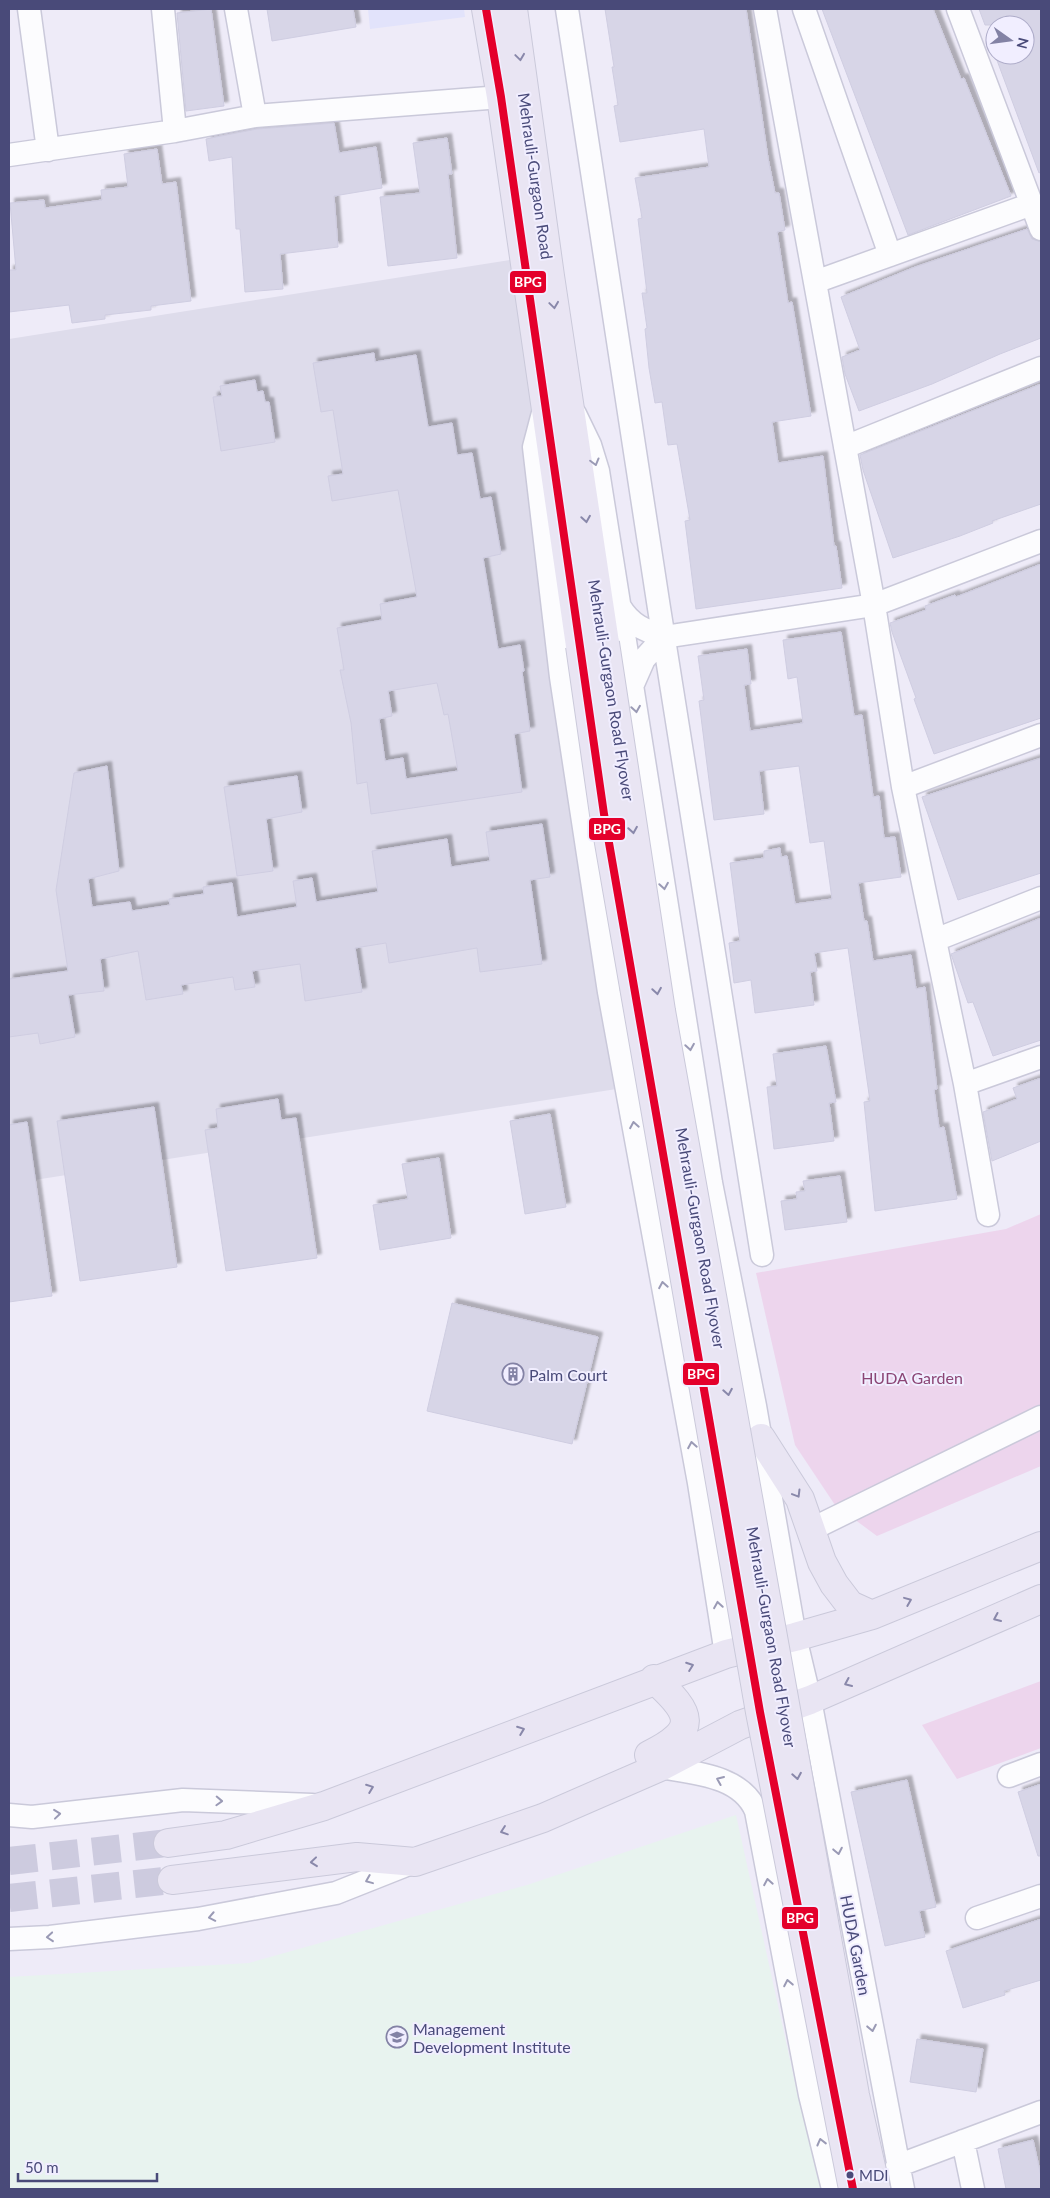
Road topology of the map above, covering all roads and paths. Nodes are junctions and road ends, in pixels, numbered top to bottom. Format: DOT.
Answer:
graph roads {
  1 [pos="29,9"];
  2 [pos="163,9"];
  3 [pos="236,9"];
  4 [pos="486,9"];
  5 [pos="514,9"];
  6 [pos="568,9"];
  7 [pos="765,9"];
  8 [pos="804,9"];
  9 [pos="958,9"];
  10 [pos="513,95"];
  11 [pos="256,116"];
  12 [pos="175,131"];
  13 [pos="48,150"];
  14 [pos="9,155"];
  15 [pos="1032,204"];
  16 [pos="1041,229"];
  17 [pos="890,255"];
  18 [pos="815,282"];
  19 [pos="1041,368"];
  20 [pos="557,404"];
  21 [pos="845,447"];
  22 [pos="1041,541"];
  23 [pos="874,605"];
  24 [pos="620,607"];
  25 [pos="664,637"];
  26 [pos="593,645"];
  27 [pos="632,684"];
  28 [pos="1041,735"];
  29 [pos="903,786"];
  30 [pos="1041,898"];
  31 [pos="935,940"];
  32 [pos="1041,1057"];
  33 [pos="965,1084"];
  34 [pos="988,1215"];
  35 [pos="762,1255"];
  36 [pos="1041,1417"];
  37 [pos="761,1438"];
  38 [pos="776,1525"];
  39 [pos="812,1529"];
  40 [pos="707,1537"];
  41 [pos="1041,1546"];
  42 [pos="1041,1599"];
  43 [pos="872,1615"];
  44 [pos="795,1638"];
  45 [pos="726,1654"];
  46 [pos="654,1679"];
  47 [pos="810,1700"];
  48 [pos="1041,1764"];
  49 [pos="660,1767"];
  50 [pos="1009,1776"];
  51 [pos="324,1806"];
  52 [pos="9,1815"];
  53 [pos="543,1818"];
  54 [pos="832,1821"];
  55 [pos="761,1839"];
  56 [pos="168,1843"];
  57 [pos="415,1862"];
  58 [pos="172,1880"];
  59 [pos="1041,1896"];
  60 [pos="977,1918"];
  61 [pos="9,1939"];
  62 [pos="1041,2112"];
  63 [pos="962,2141"];
  64 [pos="897,2166"];
  65 [pos="833,2189"];
  66 [pos="853,2189"];
  67 [pos="876,2189"];
  68 [pos="902,2189"];
  69 [pos="973,2189"];
  1 -- 13 [label="street"];
  2 -- 12 [label="street"];
  3 -- 11 [label="street"];
  4 -- 10 [label="main road, Mehrauli-Gurgaon Road"];
  5 -- 10 [label="main road, Mehrauli-Gurgaon Road, one-way"];
  6 -- 25 [label="street"];
  7 -- 18 [label="street"];
  8 -- 17 [label="street"];
  9 -- 15 [label="street"];
  10 -- 11 [label="street"];
  10 -- 20 [label="main road, Mehrauli-Gurgaon Road"];
  11 -- 12 [label="street"];
  12 -- 13 [label="street"];
  13 -- 14 [label="street"];
  15 -- 16 [label="street"];
  15 -- 17 [label="street"];
  17 -- 18 [label="street"];
  18 -- 21 [label="street"];
  19 -- 21 [label="street"];
  20 -- 24 [label="street, HUDA Garden, one-way"];
  20 -- 26 [label="main road, Mehrauli-Gurgaon Road Flyover"];
  40 -- 20 [label="street, one-way"];
  21 -- 23 [label="street"];
  22 -- 23 [label="street"];
  23 -- 25 [label="street"];
  23 -- 29 [label="street"];
  24 -- 25 [label="street"];
  24 -- 27 [label="street, HUDA Garden"];
  25 -- 27 [label="street"];
  25 -- 35 [label="street"];
  26 -- 66 [label="main road, Mehrauli-Gurgaon Road Flyover, bridge"];
  26 -- 67 [label="main road, Mehrauli-Gurgaon Road Flyover, one-way, bridge"];
  27 -- 37 [label="street, HUDA Garden, one-way"];
  28 -- 29 [label="street"];
  29 -- 31 [label="street"];
  30 -- 31 [label="street"];
  31 -- 33 [label="street"];
  32 -- 33 [label="street"];
  33 -- 34 [label="street"];
  36 -- 39 [label="street"];
  37 -- 38 [label="street, HUDA Garden"];
  37 -- 39 [label="main road, one-way"];
  38 -- 40 [label="street"];
  38 -- 44 [label="street, HUDA Garden"];
  39 -- 43 [label="main road"];
  45 -- 40 [label="street, one-way"];
  43 -- 41 [label="main road, one-way"];
  42 -- 47 [label="main road, one-way"];
  43 -- 44 [label="main road"];
  44 -- 45 [label="main road"];
  44 -- 47 [label="street, HUDA Garden"];
  46 -- 45 [label="main road, one-way"];
  51 -- 46 [label="main road, one-way"];
  46 -- 53 [label="main road"];
  47 -- 49 [label="main road"];
  47 -- 54 [label="street, HUDA Garden"];
  48 -- 50 [label="street"];
  49 -- 53 [label="main road"];
  55 -- 49 [label="street, one-way"];
  52 -- 51 [label="street, one-way"];
  51 -- 56 [label="main road"];
  53 -- 57 [label="main road, one-way"];
  54 -- 55 [label="street"];
  54 -- 64 [label="street, HUDA Garden, one-way"];
  65 -- 55 [label="street, one-way"];
  57 -- 58 [label="main road, one-way"];
  57 -- 61 [label="street, one-way"];
  59 -- 60 [label="street"];
  62 -- 63 [label="street"];
  63 -- 64 [label="street"];
  63 -- 69 [label="street"];
  64 -- 68 [label="street, HUDA Garden"];
}
